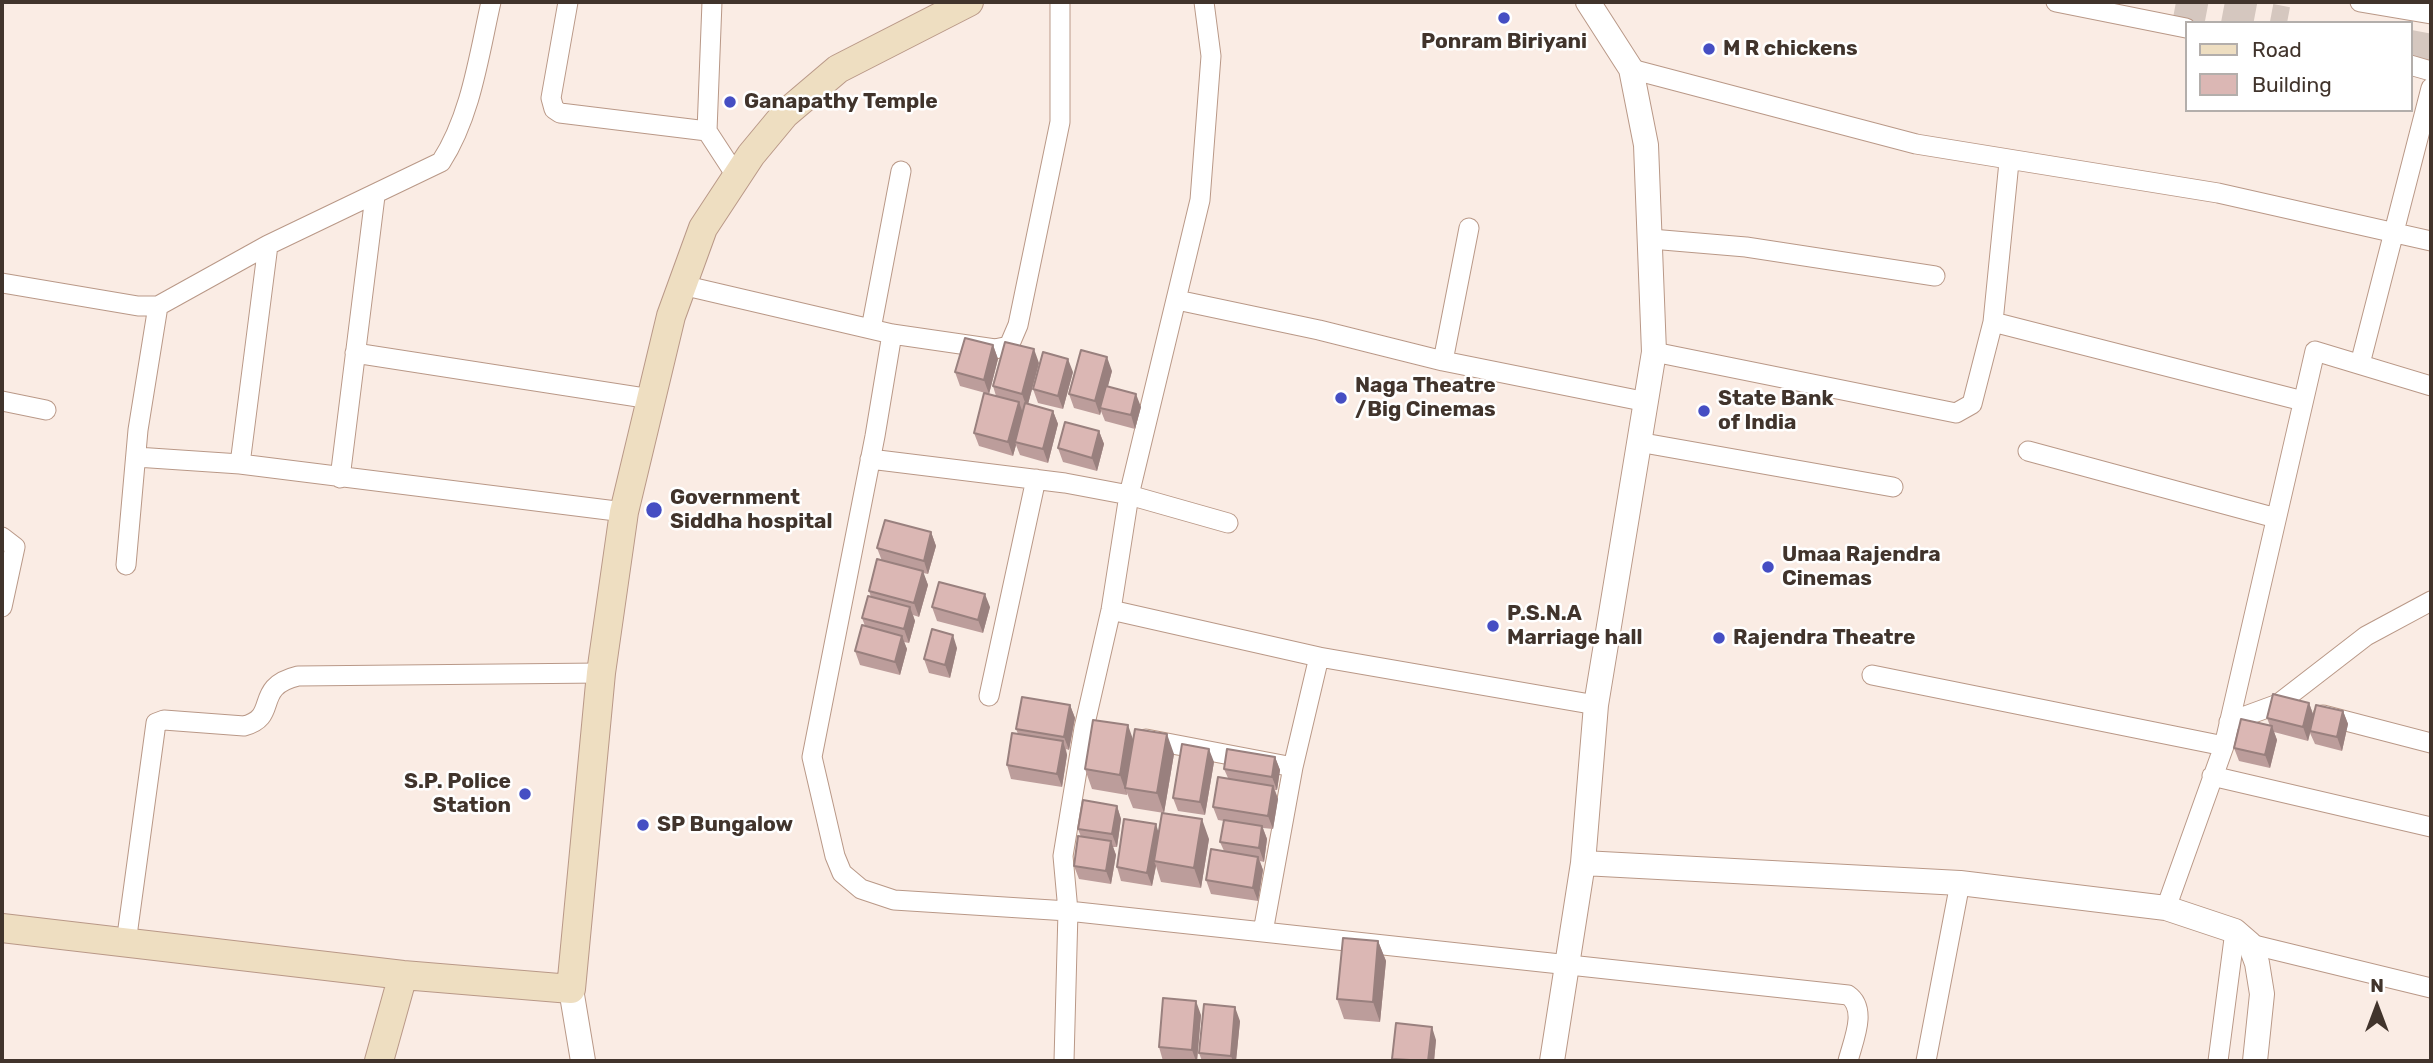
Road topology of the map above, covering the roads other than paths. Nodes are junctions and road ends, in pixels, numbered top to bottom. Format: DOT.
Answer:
graph roads {
  1 [pos="491,2"];
  2 [pos="568,2"];
  3 [pos="712,2"];
  4 [pos="969,2"];
  5 [pos="1060,2"];
  6 [pos="1204,2"];
  7 [pos="1588,2"];
  8 [pos="2056,2"];
  9 [pos="2360,2"];
  10 [pos="2431,14"];
  11 [pos="2184,28"];
  12 [pos="2412,66"];
  13 [pos="1631,69"];
  14 [pos="2431,71"];
  15 [pos="2431,88"];
  16 [pos="707,131"];
  17 [pos="2009,162"];
  18 [pos="901,171"];
  19 [pos="737,177"];
  20 [pos="375,196"];
  21 [pos="1469,228"];
  22 [pos="2392,233"];
  23 [pos="1651,239"];
  24 [pos="2431,241"];
  25 [pos="268,245"];
  26 [pos="1935,276"];
  27 [pos="2,283"];
  28 [pos="682,285"];
  29 [pos="1177,300"];
  30 [pos="158,306"];
  31 [pos="1993,322"];
  32 [pos="871,329"];
  33 [pos="892,334"];
  34 [pos="1654,352"];
  35 [pos="355,353"];
  36 [pos="1443,361"];
  37 [pos="2360,364"];
  38 [pos="2431,386"];
  39 [pos="651,399"];
  40 [pos="2,401"];
  41 [pos="2303,401"];
  42 [pos="1647,402"];
  43 [pos="46,410"];
  44 [pos="1638,442"];
  45 [pos="2028,451"];
  46 [pos="136,457"];
  47 [pos="870,458"];
  48 [pos="240,464"];
  49 [pos="340,478"];
  50 [pos="1035,479"];
  51 [pos="1893,487"];
  52 [pos="1129,495"];
  53 [pos="624,512"];
  54 [pos="2276,518"];
  55 [pos="1228,523"];
  56 [pos="2,537"];
  57 [pos="126,565"];
  58 [pos="2431,601"];
  59 [pos="2,607"];
  60 [pos="1111,610"];
  61 [pos="1319,657"];
  62 [pos="601,673"];
  63 [pos="1872,675"];
  64 [pos="989,695"];
  65 [pos="2278,704"];
  66 [pos="1596,705"];
  67 [pos="2229,722"];
  68 [pos="1123,735"];
  69 [pos="2431,743"];
  70 [pos="2224,746"];
  71 [pos="1293,767"];
  72 [pos="2212,776"];
  73 [pos="2431,827"];
  74 [pos="1583,863"];
  75 [pos="1960,883"];
  76 [pos="2166,908"];
  77 [pos="1068,911"];
  78 [pos="2,928"];
  79 [pos="1263,932"];
  80 [pos="2242,938"];
  81 [pos="127,943"];
  82 [pos="1567,965"];
  83 [pos="403,975"];
  84 [pos="2431,988"];
  85 [pos="571,989"];
  86 [pos="2257,1051"];
  87 [pos="379,1061"];
  88 [pos="583,1061"];
  89 [pos="1063,1061"];
  90 [pos="1552,1061"];
  91 [pos="1848,1061"];
  92 [pos="1926,1061"];
  93 [pos="2218,1061"];
  1 -- 20 [label="street"];
  2 -- 16 [label="street"];
  3 -- 16 [label="street"];
  4 -- 19 [label="main road"];
  5 -- 33 [label="street"];
  6 -- 29 [label="street"];
  7 -- 13 [label="street"];
  8 -- 11 [label="street"];
  9 -- 10 [label="street"];
  12 -- 14 [label="street"];
  13 -- 17 [label="street"];
  13 -- 23 [label="street"];
  15 -- 22 [label="street"];
  16 -- 19 [label="street"];
  17 -- 22 [label="street"];
  17 -- 31 [label="street"];
  18 -- 32 [label="street"];
  19 -- 28 [label="main road"];
  20 -- 25 [label="street"];
  20 -- 35 [label="street"];
  21 -- 36 [label="street"];
  22 -- 24 [label="street"];
  22 -- 37 [label="street"];
  23 -- 26 [label="street"];
  23 -- 34 [label="street"];
  25 -- 30 [label="street"];
  25 -- 48 [label="street"];
  27 -- 30 [label="street"];
  28 -- 32 [label="street"];
  28 -- 39 [label="main road"];
  29 -- 36 [label="street"];
  29 -- 52 [label="street"];
  30 -- 46 [label="street"];
  31 -- 34 [label="street"];
  31 -- 41 [label="street"];
  32 -- 33 [label="street"];
  33 -- 47 [label="street"];
  34 -- 42 [label="street"];
  35 -- 39 [label="street"];
  35 -- 49 [label="street"];
  36 -- 42 [label="street"];
  37 -- 38 [label="street"];
  37 -- 41 [label="street"];
  39 -- 53 [label="main road"];
  40 -- 43 [label="street"];
  41 -- 54 [label="street"];
  42 -- 44 [label="street"];
  44 -- 51 [label="street"];
  44 -- 66 [label="street"];
  45 -- 54 [label="street"];
  46 -- 48 [label="street"];
  46 -- 57 [label="street"];
  47 -- 50 [label="street"];
  47 -- 77 [label="street"];
  48 -- 49 [label="street"];
  49 -- 53 [label="street"];
  50 -- 52 [label="street"];
  50 -- 64 [label="street"];
  52 -- 55 [label="street"];
  52 -- 60 [label="street"];
  53 -- 62 [label="main road"];
  54 -- 67 [label="street"];
  56 -- 59 [label="street"];
  58 -- 65 [label="street"];
  60 -- 61 [label="street"];
  60 -- 77 [label="street"];
  61 -- 66 [label="street"];
  61 -- 71 [label="street"];
  62 -- 81 [label="street"];
  62 -- 85 [label="main road"];
  63 -- 70 [label="street"];
  65 -- 67 [label="street"];
  65 -- 69 [label="street"];
  66 -- 74 [label="street"];
  67 -- 70 [label="street"];
  68 -- 71 [label="street"];
  70 -- 72 [label="street"];
  71 -- 79 [label="street"];
  72 -- 73 [label="street"];
  72 -- 76 [label="street"];
  74 -- 75 [label="street"];
  74 -- 82 [label="street"];
  75 -- 76 [label="street"];
  75 -- 92 [label="street"];
  76 -- 80 [label="street"];
  77 -- 79 [label="street"];
  77 -- 89 [label="street"];
  78 -- 81 [label="main road"];
  79 -- 82 [label="street"];
  80 -- 84 [label="street"];
  80 -- 86 [label="street"];
  80 -- 93 [label="street"];
  81 -- 83 [label="main road"];
  82 -- 90 [label="street"];
  82 -- 91 [label="street"];
  83 -- 85 [label="main road"];
  83 -- 87 [label="main road"];
  85 -- 88 [label="street"];
}
